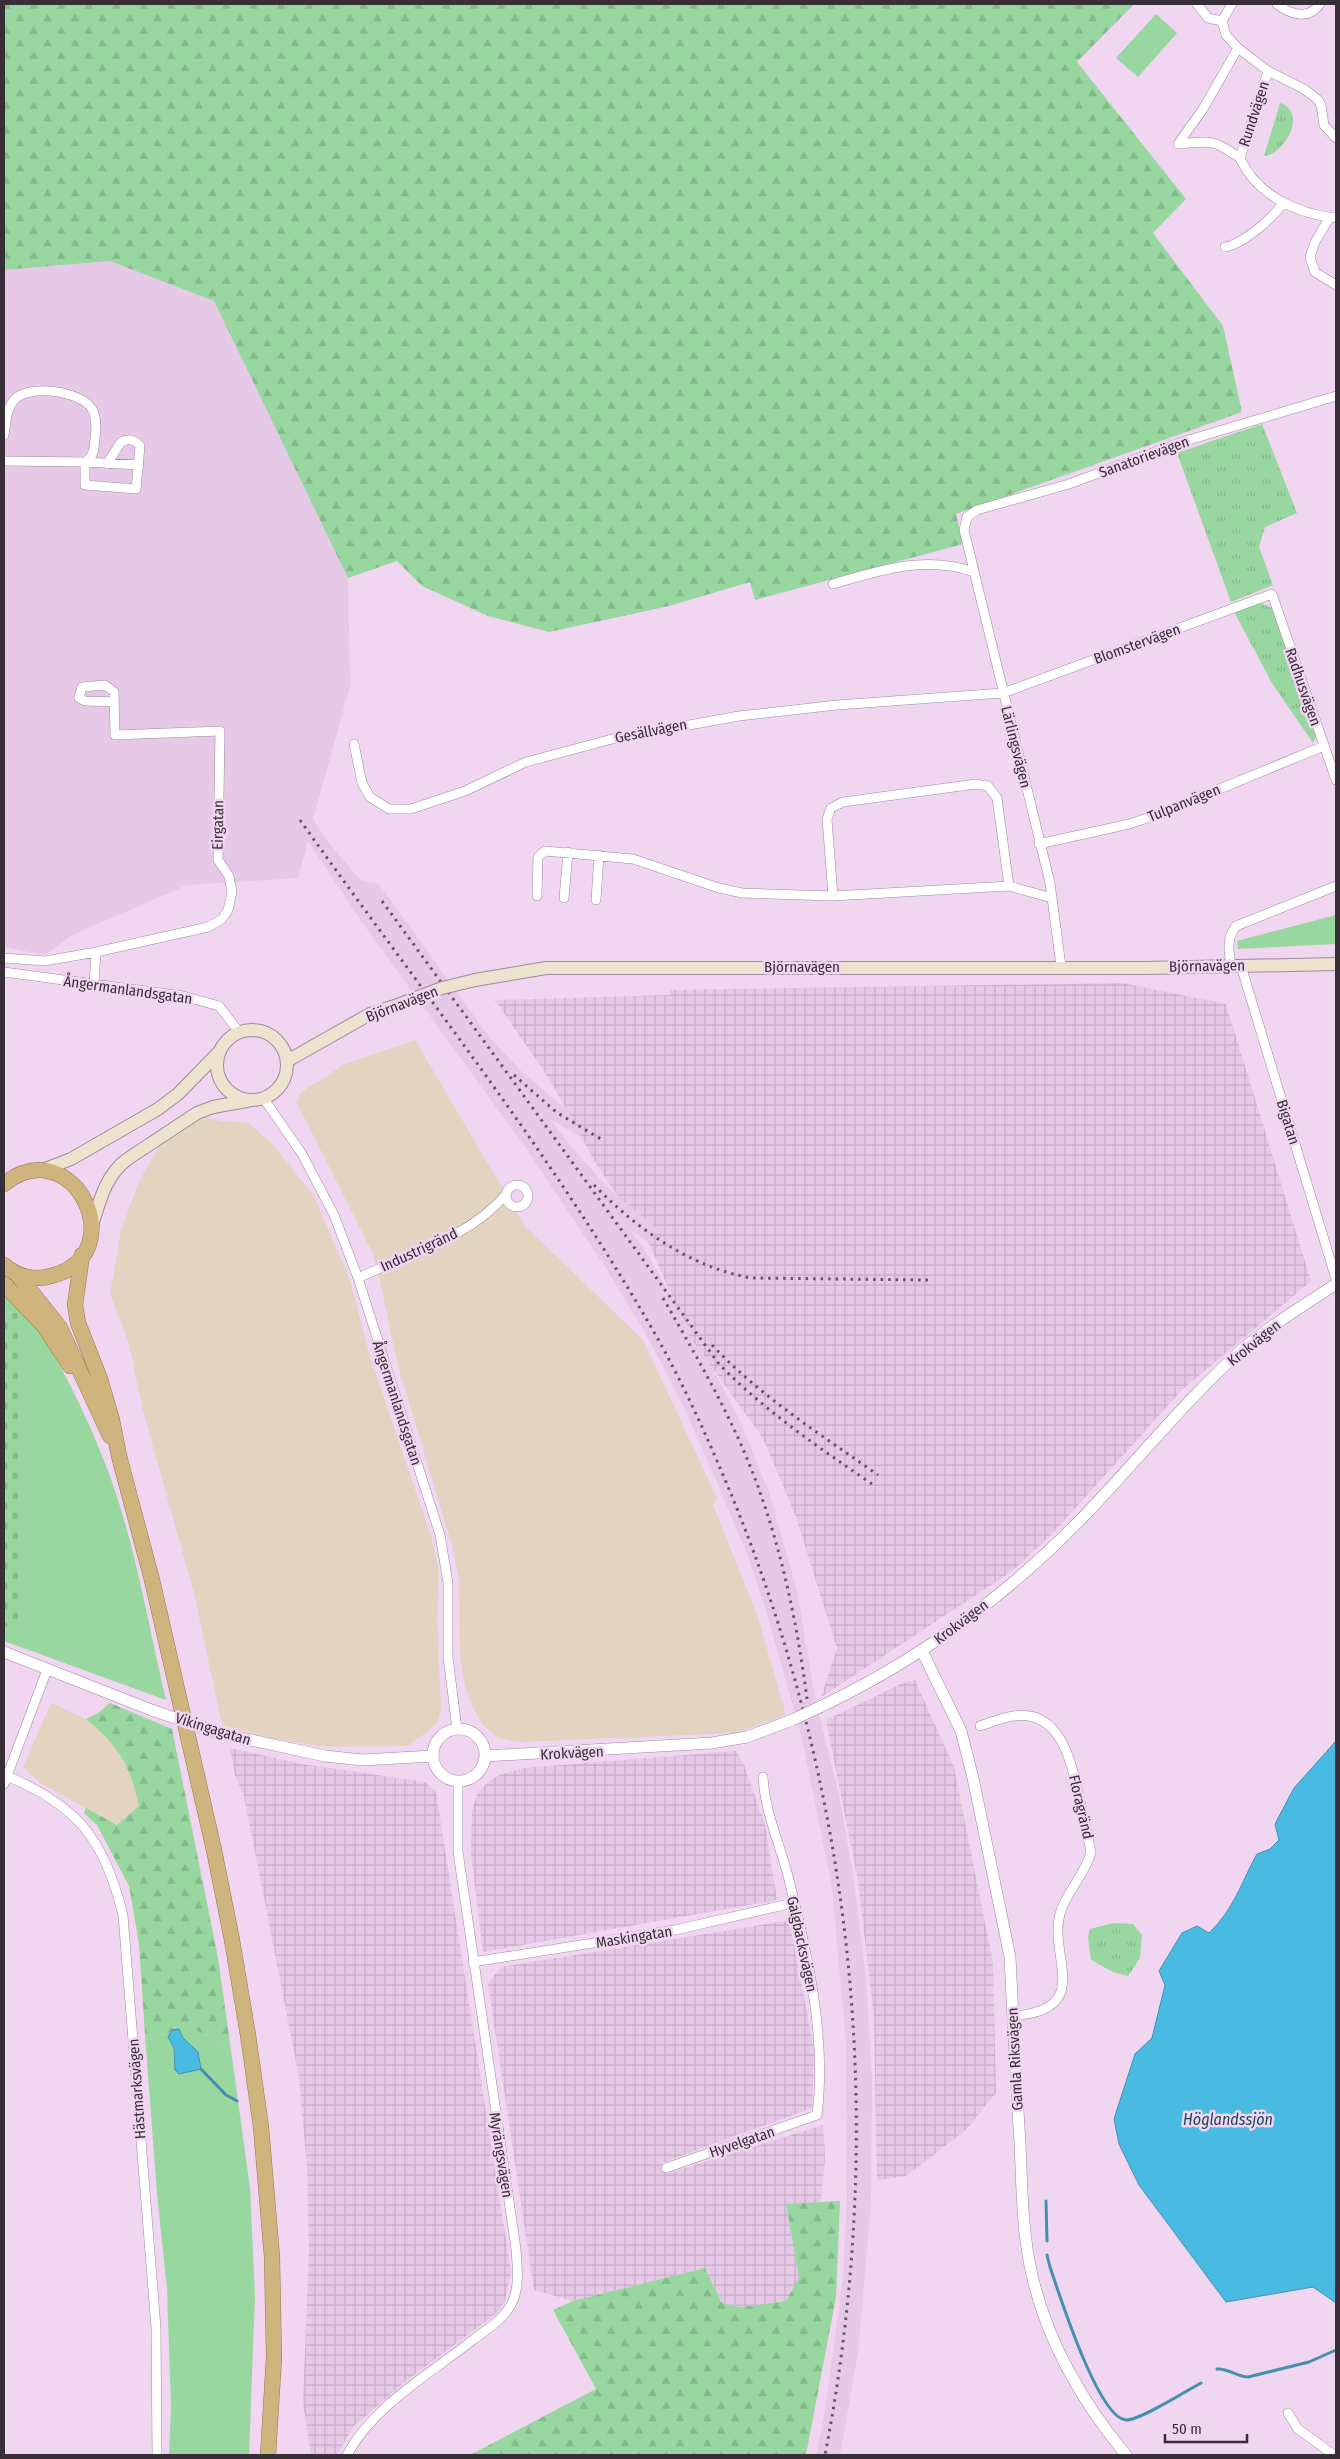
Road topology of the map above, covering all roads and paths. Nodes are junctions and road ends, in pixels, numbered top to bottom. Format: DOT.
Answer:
graph roads {
  1 [pos="1196,4"];
  2 [pos="1232,4"];
  3 [pos="1277,4"];
  4 [pos="1320,4"];
  5 [pos="1222,21"];
  6 [pos="1238,48"];
  7 [pos="1268,71"];
  8 [pos="1336,138"];
  9 [pos="1240,158"];
  10 [pos="1283,203"];
  11 [pos="1333,218"];
  12 [pos="1225,247"];
  13 [pos="1336,285"];
  14 [pos="1336,396"];
  15 [pos="4,435"];
  16 [pos="4,461"];
  17 [pos="85,462"];
  18 [pos="107,464"];
  19 [pos="139,465"];
  20 [pos="964,530"];
  21 [pos="974,572"];
  22 [pos="833,584"];
  23 [pos="1272,594"];
  24 [pos="1003,694"];
  25 [pos="114,702"];
  26 [pos="354,744"];
  27 [pos="1324,746"];
  28 [pos="1336,780"];
  29 [pos="1039,844"];
  30 [pos="568,852"];
  31 [pos="599,855"];
  32 [pos="1008,886"];
  33 [pos="1336,886"];
  34 [pos="537,896"];
  35 [pos="833,896"];
  36 [pos="564,898"];
  37 [pos="1052,898"];
  38 [pos="596,900"];
  39 [pos="96,952"];
  40 [pos="4,958"];
  41 [pos="1336,964"];
  42 [pos="1061,966"];
  43 [pos="1236,966"];
  44 [pos="4,972"];
  45 [pos="94,984"];
  46 [pos="240,1032"];
  47 [pos="220,1050"];
  48 [pos="287,1061"];
  49 [pos="264,1099"];
  50 [pos="250,1101"];
  51 [pos="4,1169"];
  52 [pos="34,1171"];
  53 [pos="4,1184"];
  54 [pos="505,1198"];
  55 [pos="92,1225"];
  56 [pos="82,1255"];
  57 [pos="4,1265"];
  58 [pos="17,1274"];
  59 [pos="358,1278"];
  60 [pos="1336,1278"];
  61 [pos="4,1284"];
  62 [pos="1336,1284"];
  63 [pos="95,1407"];
  64 [pos="119,1456"];
  65 [pos="922,1651"];
  66 [pos="4,1652"];
  67 [pos="47,1670"];
  68 [pos="980,1726"];
  69 [pos="457,1730"];
  70 [pos="433,1756"];
  71 [pos="485,1756"];
  72 [pos="763,1777"];
  73 [pos="5,1780"];
  74 [pos="458,1782"];
  75 [pos="793,1903"];
  76 [pos="473,1962"];
  77 [pos="1013,2016"];
  78 [pos="817,2115"];
  79 [pos="666,2168"];
  80 [pos="1288,2413"];
  81 [pos="270,2452"];
  82 [pos="157,2455"];
  83 [pos="347,2455"];
  84 [pos="1126,2455"];
  85 [pos="1334,2455"];
  1 -- 5 [label="street"];
  2 -- 5 [label="street"];
  3 -- 4 [label="street"];
  5 -- 6 [label="street, Rundvägen"];
  6 -- 7 [label="street, Rundvägen"];
  6 -- 9 [label="street"];
  7 -- 8 [label="street, Rundvägen"];
  7 -- 9 [label="street, Rundvägen"];
  9 -- 10 [label="street, Rundvägen"];
  10 -- 11 [label="street, Rundvägen"];
  10 -- 12 [label="street"];
  11 -- 13 [label="street"];
  14 -- 20 [label="street, Sanatorievägen"];
  15 -- 17 [label="street"];
  16 -- 17 [label="street"];
  17 -- 18 [label="street"];
  17 -- 19 [label="street"];
  18 -- 19 [label="street"];
  18 -- 19 [label="street"];
  20 -- 21 [label="street, Lärlingsvägen"];
  21 -- 22 [label="street"];
  21 -- 24 [label="street, Lärlingsvägen"];
  23 -- 24 [label="street, Blomstervägen"];
  23 -- 27 [label="street, Radhusvägen"];
  24 -- 26 [label="street, Gesällvägen"];
  24 -- 29 [label="street, Lärlingsvägen"];
  25 -- 39 [label="street, Eirgatan"];
  27 -- 28 [label="street, Radhusvägen"];
  27 -- 29 [label="street, Tulpanvägen"];
  29 -- 37 [label="street, Lärlingsvägen"];
  30 -- 31 [label="street"];
  30 -- 34 [label="street"];
  30 -- 36 [label="street"];
  31 -- 35 [label="street"];
  31 -- 38 [label="street"];
  32 -- 35 [label="street"];
  32 -- 35 [label="street"];
  32 -- 37 [label="street"];
  33 -- 43 [label="street, Bigatan"];
  37 -- 42 [label="street, Lärlingsvägen"];
  39 -- 40 [label="street"];
  39 -- 45 [label="street"];
  41 -- 43 [label="main road, Björnavägen"];
  42 -- 43 [label="main road, Björnavägen"];
  42 -- 48 [label="main road, Björnavägen, bridge"];
  43 -- 60 [label="street, Bigatan"];
  44 -- 45 [label="street, Ångermanlandsgatan"];
  45 -- 46 [label="street, Ångermanlandsgatan"];
  46 -- 47 [label="main road"];
  46 -- 48 [label="main road"];
  47 -- 50 [label="main road"];
  47 -- 52 [label="main road"];
  48 -- 49 [label="main road"];
  49 -- 50 [label="main road"];
  49 -- 59 [label="street, Ångermanlandsgatan"];
  50 -- 55 [label="main road"];
  51 -- 52 [label="highway"];
  52 -- 53 [label="highway"];
  52 -- 55 [label="highway"];
  54 -- 59 [label="street, Industrigränd"];
  55 -- 56 [label="highway"];
  56 -- 58 [label="highway"];
  56 -- 64 [label="highway"];
  57 -- 58 [label="highway"];
  58 -- 63 [label="highway"];
  59 -- 69 [label="street, Ångermanlandsgatan"];
  61 -- 63 [label="highway"];
  62 -- 65 [label="street, Krokvägen"];
  63 -- 64 [label="highway"];
  64 -- 81 [label="highway"];
  65 -- 71 [label="street, Krokvägen, bridge"];
  65 -- 77 [label="street, Gamla Riksvägen"];
  66 -- 67 [label="street, Vikingagatan"];
  67 -- 70 [label="street, Vikingagatan, bridge"];
  67 -- 73 [label="street"];
  68 -- 77 [label="street, Floragränd"];
  69 -- 70 [label="street"];
  69 -- 71 [label="street"];
  70 -- 74 [label="street"];
  71 -- 74 [label="street"];
  72 -- 75 [label="street, Galgbacksvägen"];
  73 -- 82 [label="street, Hästmarksvägen"];
  74 -- 76 [label="street, Myrängsvägen"];
  75 -- 76 [label="street, Maskingatan"];
  75 -- 78 [label="street, Galgbacksvägen"];
  76 -- 83 [label="street, Myrängsvägen"];
  77 -- 84 [label="street, Gamla Riksvägen"];
  78 -- 79 [label="street, Hyvelgatan"];
  80 -- 85 [label="street"];
}
